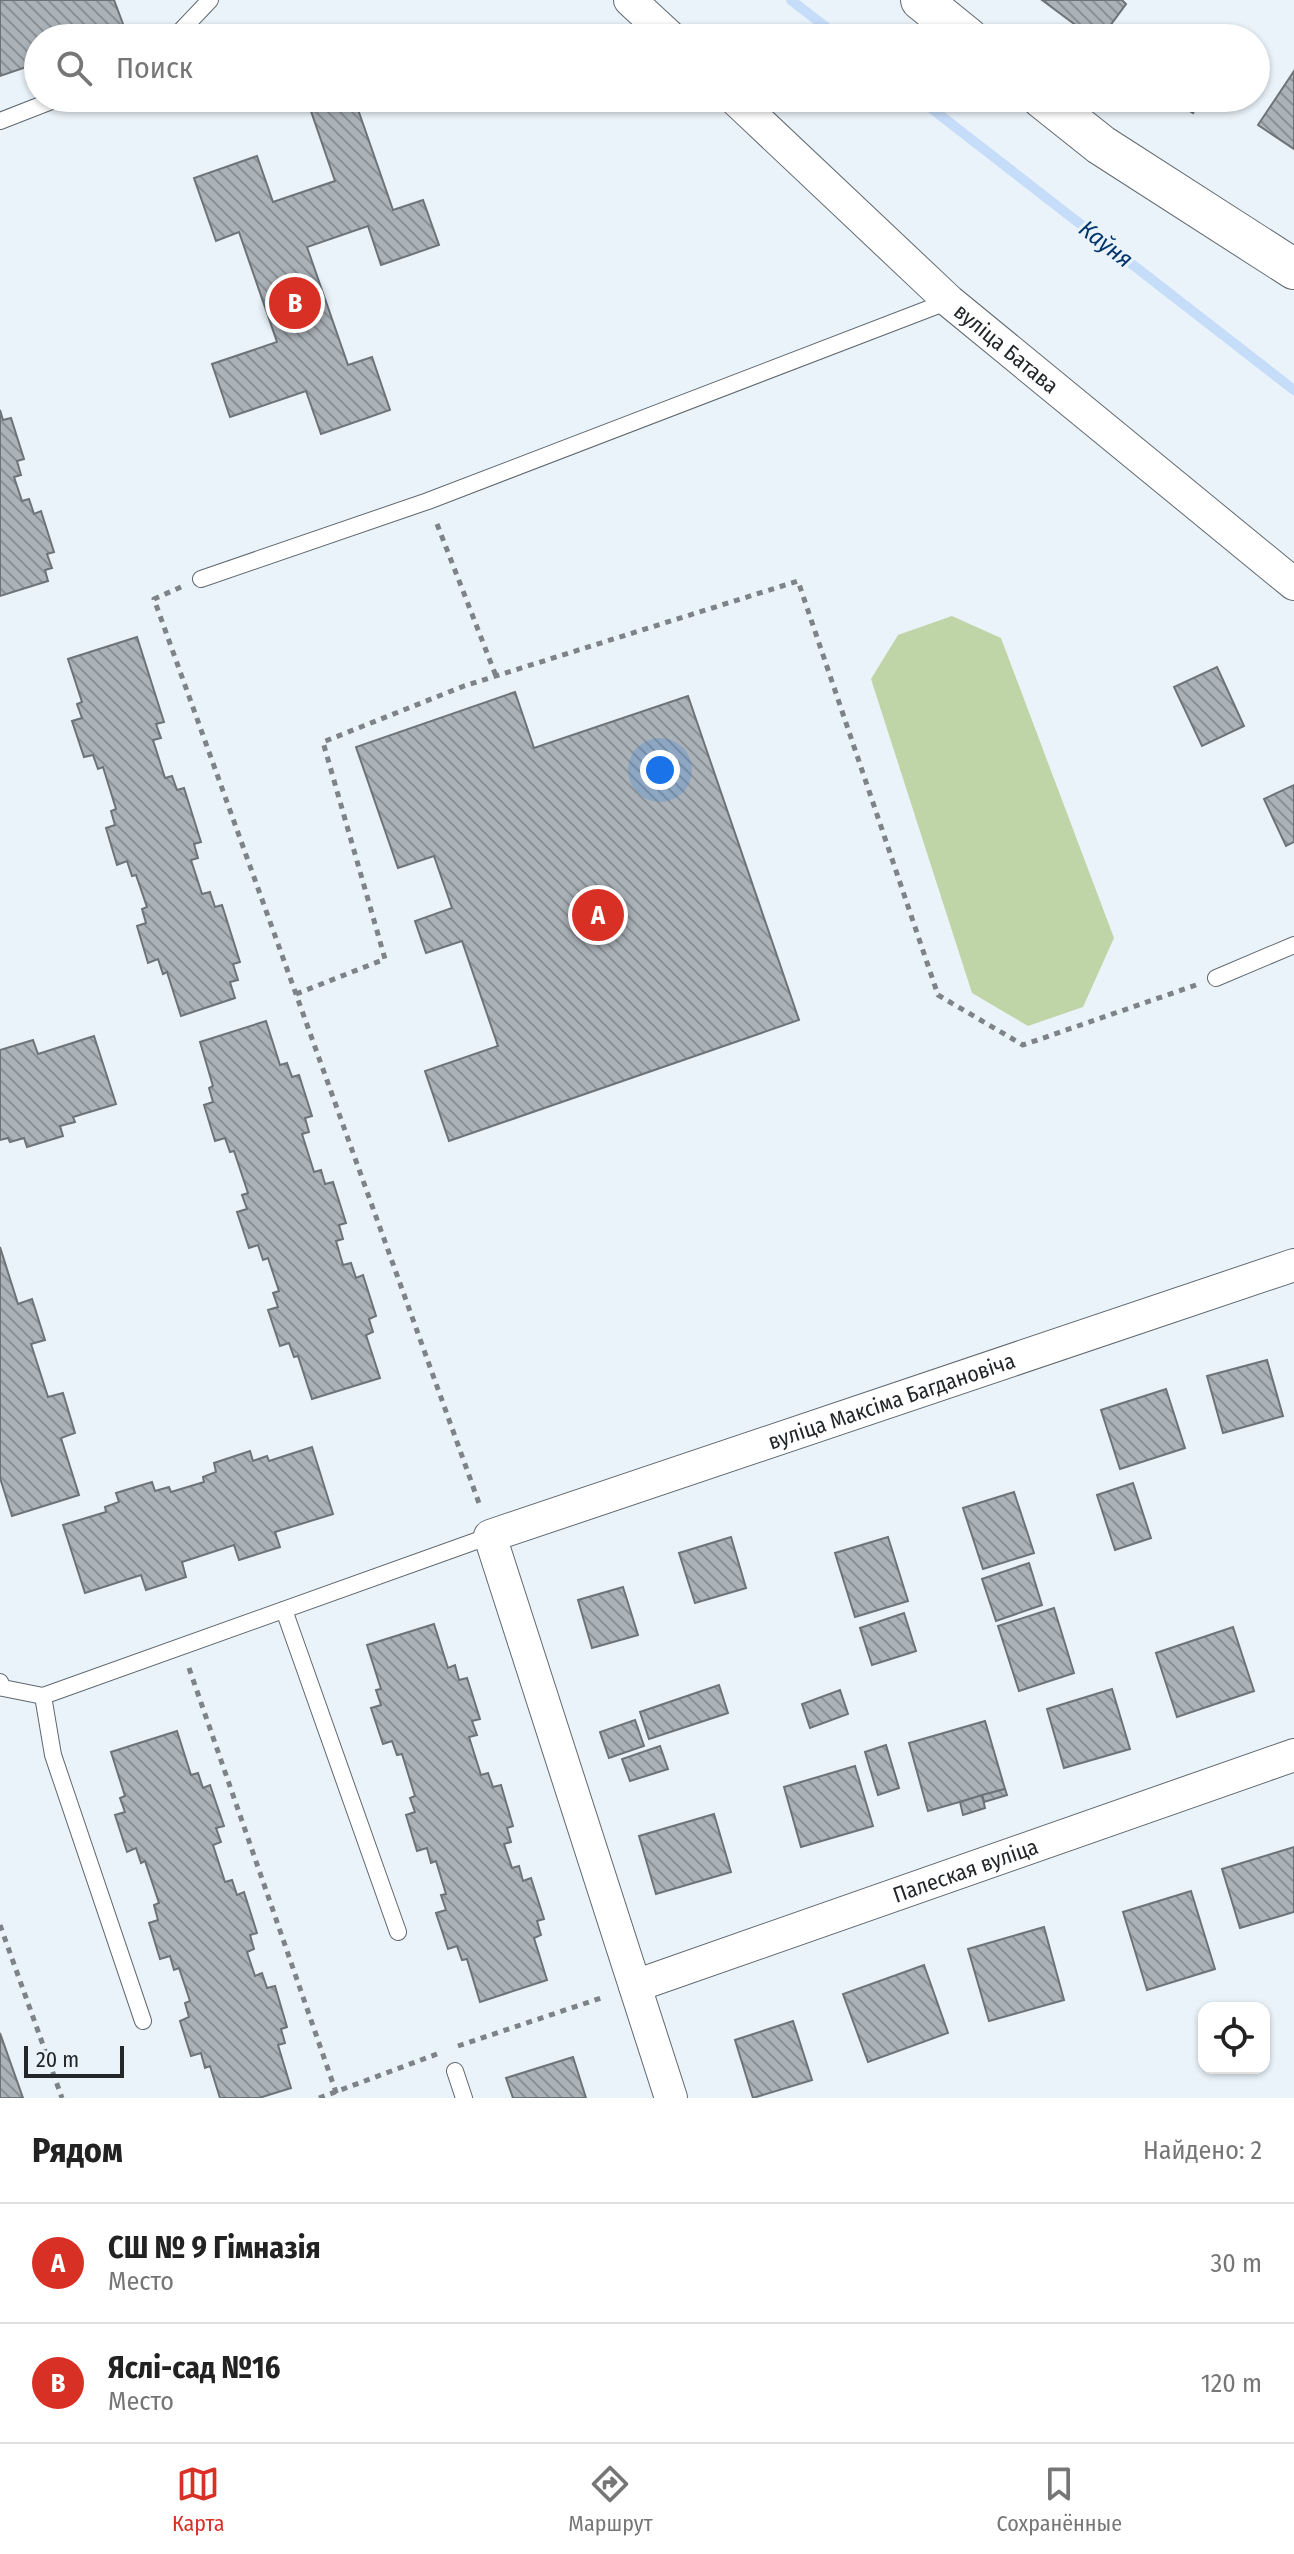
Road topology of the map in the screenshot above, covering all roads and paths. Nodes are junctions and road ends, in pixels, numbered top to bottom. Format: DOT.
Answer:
graph roads {
  1 [pos="210,0"];
  2 [pos="630,0"];
  3 [pos="921,0"];
  4 [pos="187,24"];
  5 [pos="656,24"];
  6 [pos="951,24"];
  7 [pos="24,112"];
  8 [pos="749,112"];
  9 [pos="1060,112"];
  10 [pos="0,121"];
  11 [pos="1294,269"];
  12 [pos="949,301"];
  13 [pos="428,501"];
  14 [pos="201,579"];
  15 [pos="1294,584"];
  16 [pos="154,599"];
  17 [pos="496,676"];
  18 [pos="1294,945"];
  19 [pos="1216,978"];
  20 [pos="296,994"];
  21 [pos="1294,1265"];
  22 [pos="490,1536"];
  23 [pos="284,1610"];
  24 [pos="181,1647"];
  25 [pos="0,1682"];
  26 [pos="43,1696"];
  27 [pos="1294,1755"];
  28 [pos="0,1925"];
  29 [pos="398,1932"];
  30 [pos="635,1986"];
  31 [pos="143,2021"];
  32 [pos="455,2071"];
  33 [pos="337,2095"];
  34 [pos="62,2098"];
  35 [pos="319,2098"];
  36 [pos="464,2098"];
  37 [pos="671,2098"];
  1 -- 4 [label="lane"];
  2 -- 5 [label="street"];
  3 -- 6 [label="street"];
  7 -- 10 [label="lane"];
  8 -- 12 [label="street, вуліца Батава"];
  9 -- 11 [label="street"];
  12 -- 13 [label="lane"];
  12 -- 15 [label="street, вуліца Батава"];
  13 -- 14 [label="lane"];
  13 -- 17 [label="path"];
  16 -- 20 [label="path"];
  17 -- 19 [label="path"];
  17 -- 20 [label="path"];
  18 -- 19 [label="lane"];
  20 -- 22 [label="path"];
  21 -- 22 [label="street, вуліца Максіма Багдановіча"];
  22 -- 23 [label="lane"];
  22 -- 30 [label="street"];
  23 -- 24 [label="lane"];
  23 -- 29 [label="lane"];
  24 -- 26 [label="lane"];
  24 -- 33 [label="path"];
  25 -- 26 [label="lane"];
  26 -- 31 [label="lane"];
  27 -- 30 [label="street, Палеская вуліца"];
  28 -- 34 [label="path"];
  30 -- 33 [label="path"];
  30 -- 37 [label="street"];
  32 -- 36 [label="lane"];
  33 -- 35 [label="path"];
}
